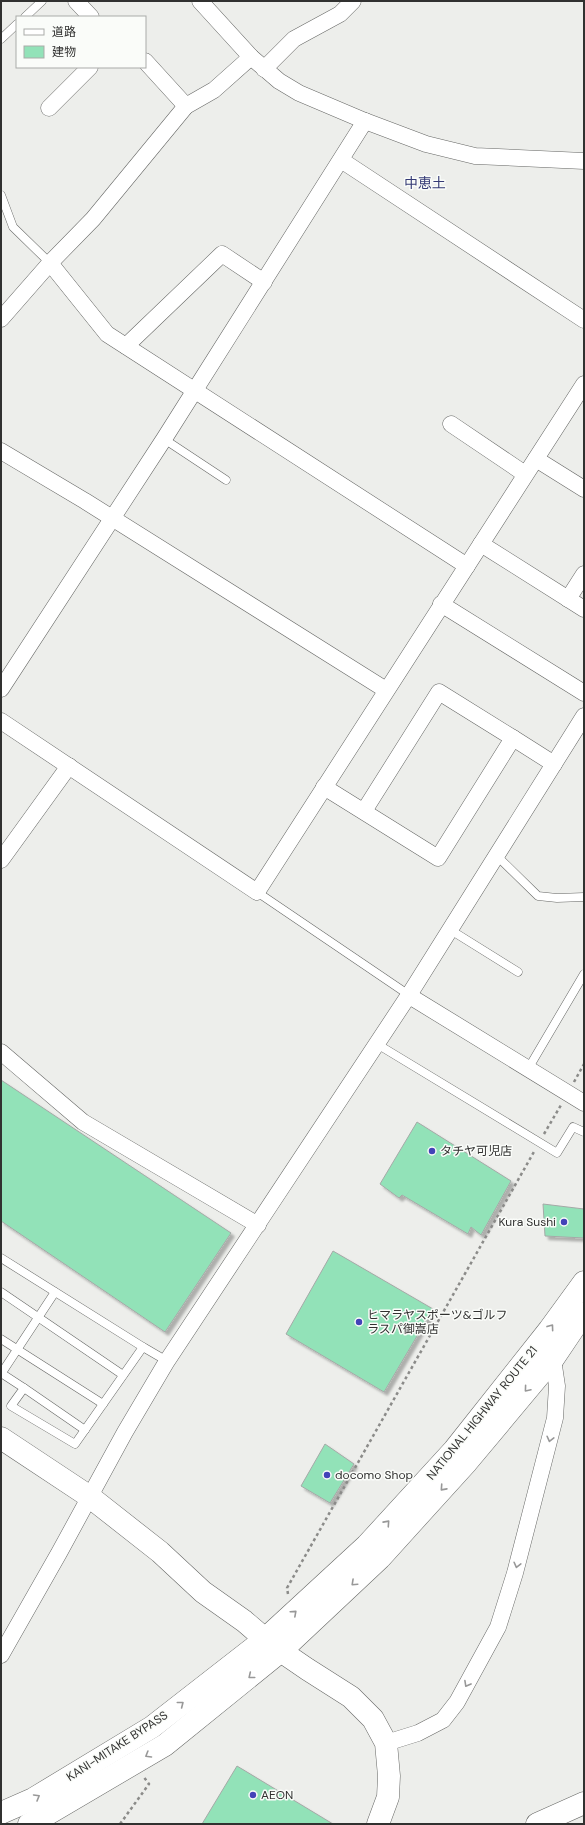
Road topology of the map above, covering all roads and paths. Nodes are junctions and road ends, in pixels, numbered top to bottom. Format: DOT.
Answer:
graph roads {
  1 [pos="42,1"];
  2 [pos="76,1"];
  3 [pos="200,1"];
  4 [pos="353,1"];
  5 [pos="26,16"];
  6 [pos="90,16"];
  7 [pos="16,25"];
  8 [pos="1,39"];
  9 [pos="251,57"];
  10 [pos="146,62"];
  11 [pos="89,68"];
  12 [pos="264,69"];
  13 [pos="186,106"];
  14 [pos="49,108"];
  15 [pos="365,122"];
  16 [pos="341,160"];
  17 [pos="584,162"];
  18 [pos="1,195"];
  19 [pos="50,263"];
  20 [pos="264,282"];
  21 [pos="1,320"];
  22 [pos="584,320"];
  23 [pos="126,346"];
  24 [pos="584,384"];
  25 [pos="195,390"];
  26 [pos="451,424"];
  27 [pos="164,438"];
  28 [pos="1,451"];
  29 [pos="536,459"];
  30 [pos="525,474"];
  31 [pos="226,480"];
  32 [pos="584,489"];
  33 [pos="112,518"];
  34 [pos="481,544"];
  35 [pos="467,566"];
  36 [pos="584,574"];
  37 [pos="568,599"];
  38 [pos="441,604"];
  39 [pos="584,608"];
  40 [pos="1,689"];
  41 [pos="386,690"];
  42 [pos="584,693"];
  43 [pos="584,716"];
  44 [pos="1,721"];
  45 [pos="513,738"];
  46 [pos="554,764"];
  47 [pos="69,766"];
  48 [pos="324,787"];
  49 [pos="364,811"];
  50 [pos="496,855"];
  51 [pos="1,860"];
  52 [pos="257,892"];
  53 [pos="584,897"];
  54 [pos="449,929"];
  55 [pos="518,972"];
  56 [pos="584,974"];
  57 [pos="409,995"];
  58 [pos="377,1044"];
  59 [pos="1,1052"];
  60 [pos="584,1064"];
  61 [pos="528,1069"];
  62 [pos="568,1094"];
  63 [pos="584,1103"];
  64 [pos="584,1132"];
  65 [pos="539,1142"];
  66 [pos="258,1225"];
  67 [pos="1,1258"];
  68 [pos="584,1282"];
  69 [pos="1,1292"];
  70 [pos="55,1292"];
  71 [pos="584,1313"];
  72 [pos="38,1318"];
  73 [pos="1,1340"];
  74 [pos="143,1347"];
  75 [pos="17,1350"];
  76 [pos="553,1359"];
  77 [pos="167,1361"];
  78 [pos="1,1373"];
  79 [pos="123,1375"];
  80 [pos="24,1388"];
  81 [pos="103,1404"];
  82 [pos="85,1430"];
  83 [pos="1,1438"];
  84 [pos="90,1498"];
  85 [pos="289,1601"];
  86 [pos="6,1636"];
  87 [pos="273,1645"];
  88 [pos="1,1655"];
  89 [pos="386,1743"];
  90 [pos="151,1754"];
  91 [pos="584,1803"];
  92 [pos="1,1813"];
  93 [pos="29,1824"];
  94 [pos="120,1824"];
  95 [pos="378,1824"];
  96 [pos="537,1824"];
  1 -- 5 [label="lane"];
  2 -- 6 [label="street"];
  3 -- 9 [label="street"];
  4 -- 12 [label="street"];
  7 -- 8 [label="lane"];
  9 -- 12 [label="street"];
  9 -- 13 [label="street"];
  10 -- 13 [label="street"];
  11 -- 14 [label="street"];
  12 -- 15 [label="street"];
  13 -- 19 [label="street"];
  15 -- 16 [label="street"];
  15 -- 17 [label="street"];
  16 -- 20 [label="street"];
  16 -- 22 [label="street"];
  18 -- 19 [label="lane"];
  19 -- 21 [label="street"];
  19 -- 23 [label="street"];
  20 -- 23 [label="street"];
  20 -- 25 [label="street"];
  23 -- 25 [label="street"];
  24 -- 29 [label="street"];
  25 -- 27 [label="street"];
  25 -- 35 [label="street"];
  26 -- 30 [label="street"];
  27 -- 31 [label="lane"];
  27 -- 33 [label="street"];
  28 -- 33 [label="street"];
  29 -- 30 [label="street"];
  29 -- 32 [label="street"];
  30 -- 34 [label="street"];
  33 -- 40 [label="street"];
  33 -- 41 [label="street"];
  34 -- 35 [label="street"];
  34 -- 37 [label="street"];
  35 -- 38 [label="street"];
  36 -- 37 [label="street"];
  37 -- 39 [label="street"];
  38 -- 41 [label="street"];
  38 -- 42 [label="street"];
  41 -- 48 [label="street"];
  43 -- 46 [label="street"];
  44 -- 47 [label="street"];
  45 -- 46 [label="street"];
  45 -- 49 [label="street"];
  45 -- 49 [label="street"];
  46 -- 50 [label="street"];
  47 -- 51 [label="street"];
  47 -- 52 [label="street"];
  48 -- 49 [label="street"];
  48 -- 52 [label="street"];
  50 -- 53 [label="lane"];
  50 -- 54 [label="street"];
  52 -- 57 [label="lane"];
  54 -- 55 [label="lane"];
  54 -- 57 [label="street"];
  56 -- 61 [label="lane"];
  57 -- 58 [label="street"];
  57 -- 61 [label="street"];
  58 -- 65 [label="lane"];
  58 -- 66 [label="street"];
  59 -- 66 [label="street"];
  60 -- 62 [label="path"];
  61 -- 62 [label="street"];
  62 -- 63 [label="street"];
  62 -- 65 [label="path"];
  64 -- 65 [label="lane"];
  65 -- 85 [label="path"];
  66 -- 77 [label="street"];
  67 -- 70 [label="lane"];
  87 -- 68 [label="main road, NATIONAL HIGHWAY ROUTE 21, one-way"];
  69 -- 72 [label="lane"];
  70 -- 72 [label="lane"];
  70 -- 74 [label="lane"];
  71 -- 76 [label="main road, NATIONAL HIGHWAY ROUTE 21"];
  72 -- 75 [label="lane"];
  72 -- 79 [label="lane"];
  73 -- 75 [label="lane"];
  74 -- 77 [label="lane"];
  74 -- 79 [label="lane"];
  75 -- 78 [label="lane"];
  75 -- 81 [label="lane"];
  76 -- 87 [label="main road, NATIONAL HIGHWAY ROUTE 21, one-way"];
  76 -- 89 [label="street, one-way"];
  77 -- 84 [label="street"];
  78 -- 80 [label="lane"];
  79 -- 81 [label="lane"];
  80 -- 82 [label="lane"];
  80 -- 82 [label="lane"];
  81 -- 82 [label="lane"];
  83 -- 84 [label="main road"];
  84 -- 86 [label="street"];
  84 -- 87 [label="main road"];
  86 -- 88 [label="street"];
  87 -- 89 [label="main road"];
  87 -- 90 [label="main road, KANI-MITAKE BYPASS, one-way"];
  92 -- 87 [label="main road, KANI-MITAKE BYPASS, one-way"];
  89 -- 95 [label="main road"];
  90 -- 93 [label="main road, KANI-MITAKE BYPASS, one-way"];
  90 -- 94 [label="path"];
  91 -- 96 [label="main road"];
}
